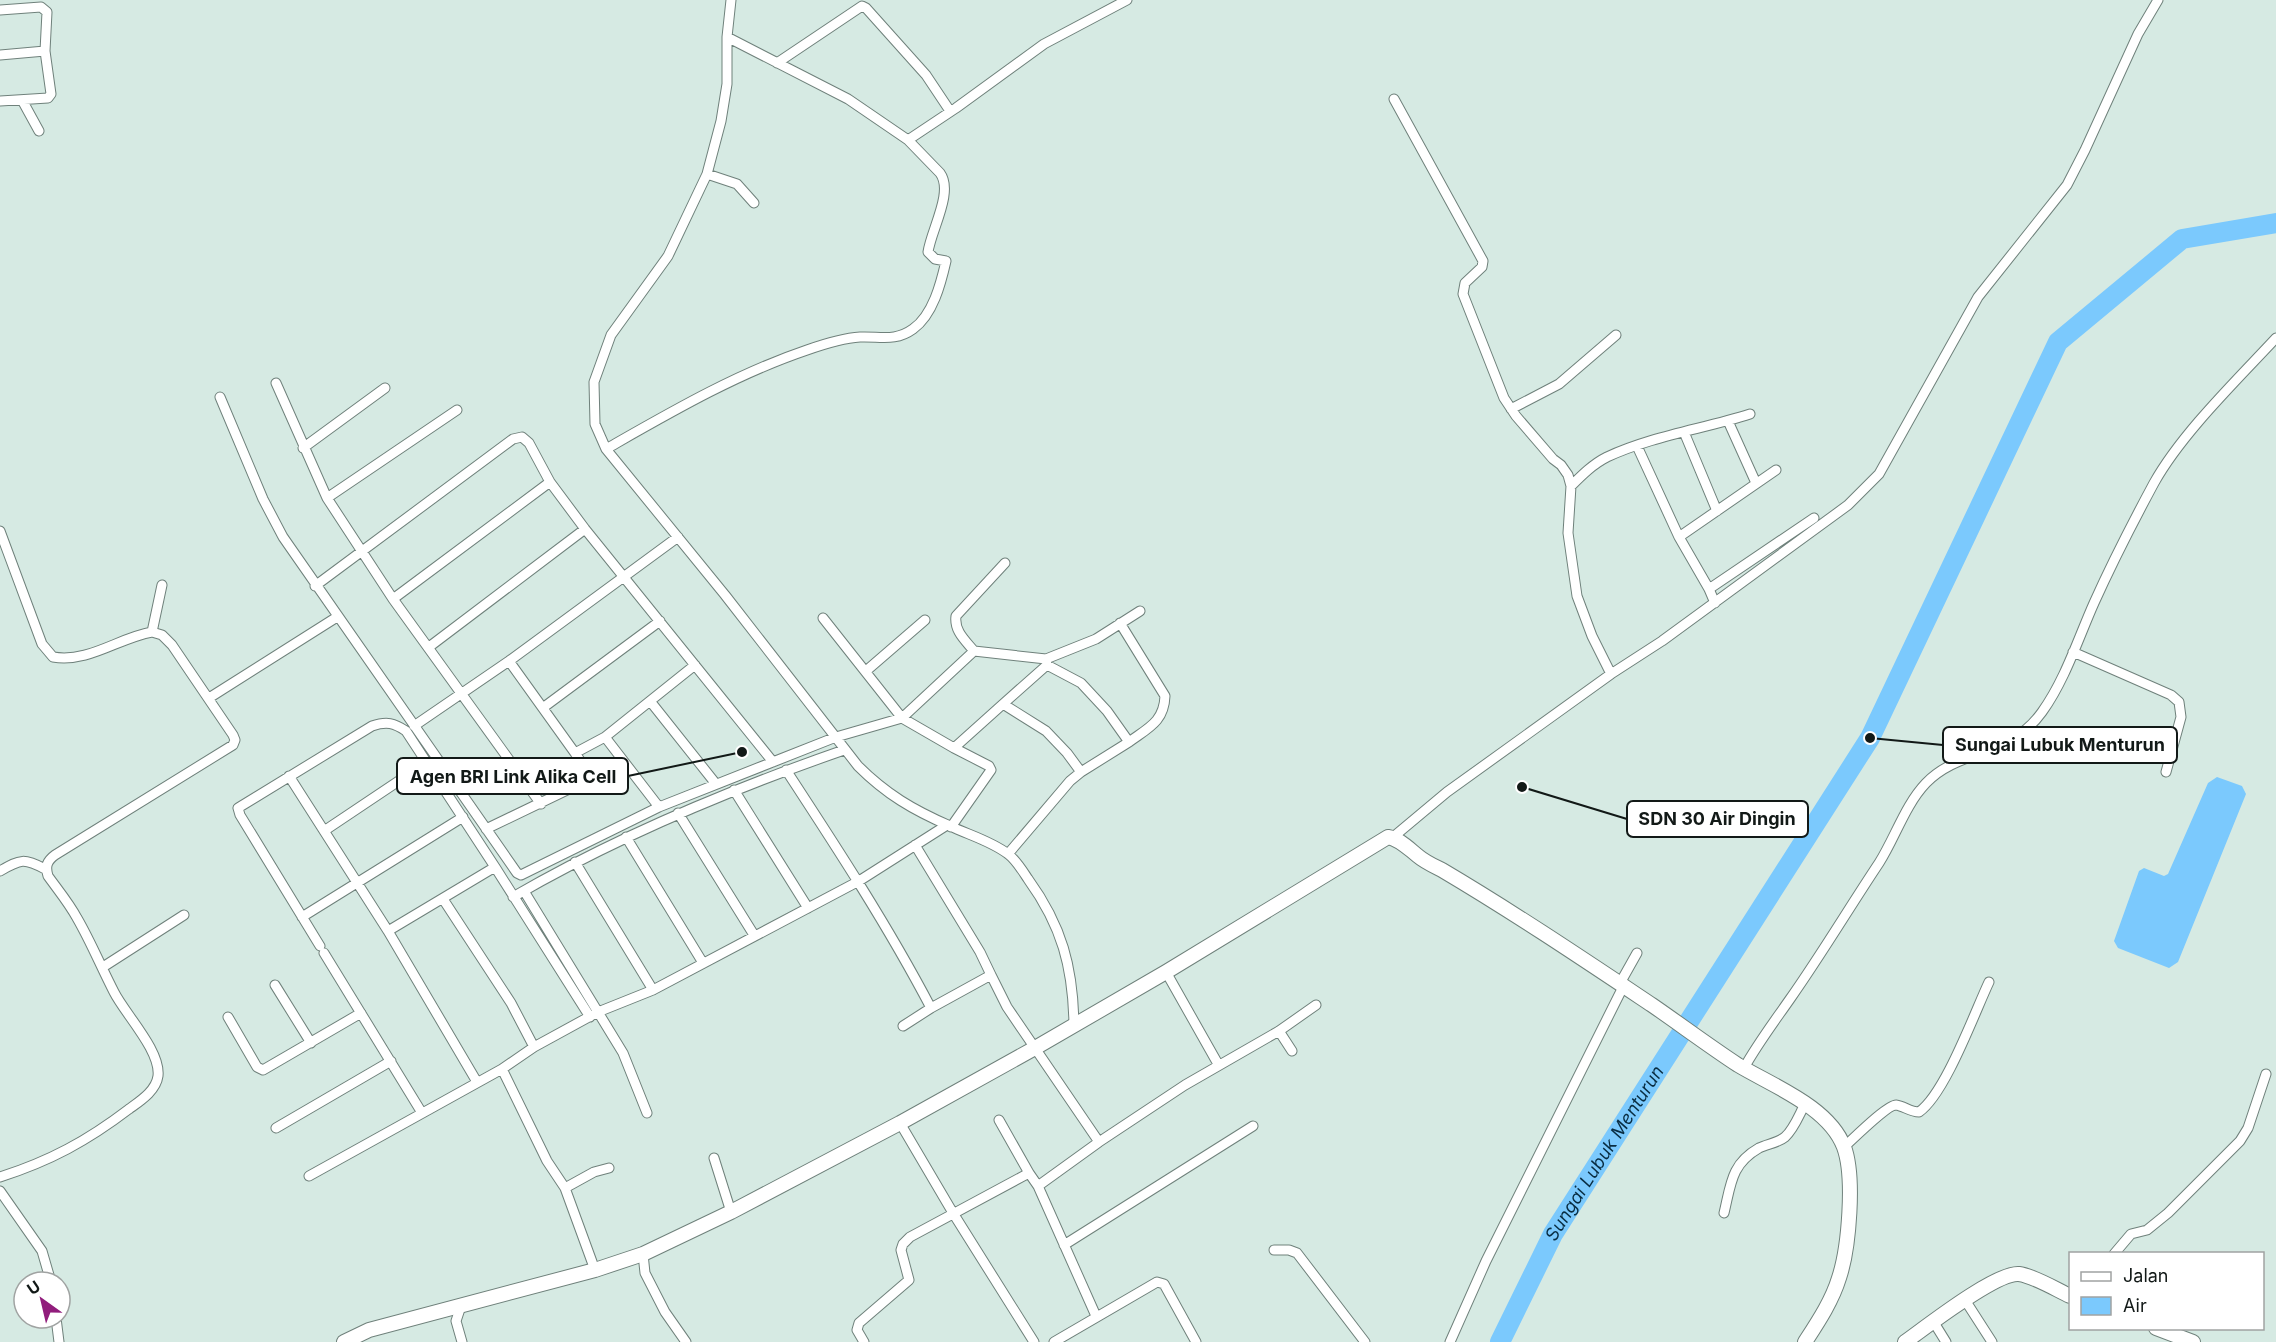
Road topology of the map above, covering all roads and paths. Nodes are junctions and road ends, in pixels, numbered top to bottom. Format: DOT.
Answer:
graph roads {
  1 [pos="731,0"];
  2 [pos="1127,0"];
  3 [pos="2158,0"];
  4 [pos="0,10"];
  5 [pos="727,37"];
  6 [pos="45,51"];
  7 [pos="0,55"];
  8 [pos="777,63"];
  9 [pos="1394,99"];
  10 [pos="22,100"];
  11 [pos="0,102"];
  12 [pos="951,111"];
  13 [pos="39,131"];
  14 [pos="908,140"];
  15 [pos="707,174"];
  16 [pos="754,203"];
  17 [pos="1616,335"];
  18 [pos="2276,338"];
  19 [pos="276,383"];
  20 [pos="385,388"];
  21 [pos="220,398"];
  22 [pos="1511,409"];
  23 [pos="457,410"];
  24 [pos="1750,414"];
  25 [pos="1728,421"];
  26 [pos="1684,432"];
  27 [pos="1637,446"];
  28 [pos="303,448"];
  29 [pos="606,448"];
  30 [pos="1776,470"];
  31 [pos="550,483"];
  32 [pos="1756,483"];
  33 [pos="1571,486"];
  34 [pos="327,498"];
  35 [pos="1717,511"];
  36 [pos="1814,518"];
  37 [pos="585,529"];
  38 [pos="0,531"];
  39 [pos="678,537"];
  40 [pos="1679,537"];
  41 [pos="361,551"];
  42 [pos="1005,563"];
  43 [pos="624,577"];
  44 [pos="162,585"];
  45 [pos="315,586"];
  46 [pos="1709,589"];
  47 [pos="393,599"];
  48 [pos="1715,603"];
  49 [pos="1140,610"];
  50 [pos="337,617"];
  51 [pos="823,618"];
  52 [pos="925,620"];
  53 [pos="660,621"];
  54 [pos="1120,623"];
  55 [pos="152,632"];
  56 [pos="429,647"];
  57 [pos="974,651"];
  58 [pos="2073,652"];
  59 [pos="509,661"];
  60 [pos="1047,662"];
  61 [pos="695,665"];
  62 [pos="866,671"];
  63 [pos="1611,674"];
  64 [pos="461,693"];
  65 [pos="209,698"];
  66 [pos="650,701"];
  67 [pos="1003,704"];
  68 [pos="544,707"];
  69 [pos="902,718"];
  70 [pos="414,726"];
  71 [pos="604,737"];
  72 [pos="836,737"];
  73 [pos="1129,742"];
  74 [pos="954,748"];
  75 [pos="844,750"];
  76 [pos="575,753"];
  77 [pos="427,762"];
  78 [pos="773,762"];
  79 [pos="625,764"];
  80 [pos="786,770"];
  81 [pos="1081,772"];
  82 [pos="2166,772"];
  83 [pos="289,777"];
  84 [pos="592,778"];
  85 [pos="716,784"];
  86 [pos="734,790"];
  87 [pos="541,804"];
  88 [pos="658,807"];
  89 [pos="678,813"];
  90 [pos="463,817"];
  91 [pos="949,826"];
  92 [pos="486,829"];
  93 [pos="324,831"];
  94 [pos="626,837"];
  95 [pos="1392,838"];
  96 [pos="915,845"];
  97 [pos="1008,854"];
  98 [pos="575,862"];
  99 [pos="495,867"];
  100 [pos="45,869"];
  101 [pos="0,871"];
  102 [pos="859,881"];
  103 [pos="356,883"];
  104 [pos="524,891"];
  105 [pos="513,897"];
  106 [pos="443,899"];
  107 [pos="808,908"];
  108 [pos="184,915"];
  109 [pos="302,917"];
  110 [pos="388,931"];
  111 [pos="753,935"];
  112 [pos="1636,953"];
  113 [pos="703,963"];
  114 [pos="103,967"];
  115 [pos="1166,972"];
  116 [pos="991,975"];
  117 [pos="1989,982"];
  118 [pos="275,985"];
  119 [pos="1621,986"];
  120 [pos="652,990"];
  121 [pos="1316,1005"];
  122 [pos="931,1008"];
  123 [pos="361,1013"];
  124 [pos="594,1014"];
  125 [pos="228,1017"];
  126 [pos="1074,1025"];
  127 [pos="903,1026"];
  128 [pos="1278,1031"];
  129 [pos="311,1043"];
  130 [pos="534,1047"];
  131 [pos="1035,1048"];
  132 [pos="1292,1051"];
  133 [pos="391,1061"];
  134 [pos="1218,1064"];
  135 [pos="1739,1065"];
  136 [pos="502,1069"];
  137 [pos="2266,1074"];
  138 [pos="477,1082"];
  139 [pos="1805,1104"];
  140 [pos="422,1113"];
  141 [pos="647,1113"];
  142 [pos="999,1120"];
  143 [pos="900,1124"];
  144 [pos="1253,1126"];
  145 [pos="276,1128"];
  146 [pos="1099,1142"];
  147 [pos="1844,1147"];
  148 [pos="714,1158"];
  149 [pos="609,1168"];
  150 [pos="1029,1173"];
  151 [pos="309,1176"];
  152 [pos="0,1177"];
  153 [pos="1038,1186"];
  154 [pos="565,1188"];
  155 [pos="0,1191"];
  156 [pos="731,1212"];
  157 [pos="953,1213"];
  158 [pos="1724,1213"];
  159 [pos="1064,1245"];
  160 [pos="1274,1250"];
  161 [pos="2116,1252"];
  162 [pos="643,1254"];
  163 [pos="48,1270"];
  164 [pos="595,1270"];
  165 [pos="2069,1296"];
  166 [pos="1965,1300"];
  167 [pos="461,1306"];
  168 [pos="1096,1316"];
  169 [pos="1933,1322"];
  170 [pos="2159,1330"];
  171 [pos="344,1342"];
  172 [pos="462,1342"];
  173 [pos="686,1342"];
  174 [pos="864,1342"];
  175 [pos="1034,1342"];
  176 [pos="1054,1342"];
  177 [pos="1196,1342"];
  178 [pos="1365,1342"];
  179 [pos="1450,1342"];
  180 [pos="1805,1342"];
  181 [pos="1905,1342"];
  182 [pos="1946,1342"];
  183 [pos="1992,1342"];
  184 [pos="2193,1342"];
  1 -- 5 [label="street"];
  2 -- 12 [label="street"];
  3 -- 48 [label="street"];
  4 -- 6 [label="street"];
  5 -- 8 [label="street"];
  5 -- 15 [label="street"];
  6 -- 7 [label="street"];
  6 -- 10 [label="street"];
  8 -- 12 [label="street"];
  8 -- 14 [label="street"];
  9 -- 22 [label="street"];
  10 -- 11 [label="street"];
  10 -- 13 [label="street"];
  12 -- 14 [label="street"];
  14 -- 29 [label="street"];
  15 -- 16 [label="street"];
  15 -- 29 [label="street"];
  17 -- 22 [label="street"];
  18 -- 58 [label="street"];
  19 -- 28 [label="street"];
  20 -- 28 [label="street"];
  21 -- 45 [label="street"];
  22 -- 33 [label="street"];
  23 -- 34 [label="street"];
  24 -- 25 [label="street"];
  25 -- 26 [label="street"];
  25 -- 32 [label="street"];
  26 -- 27 [label="street"];
  26 -- 35 [label="street"];
  27 -- 33 [label="street"];
  27 -- 40 [label="street"];
  28 -- 34 [label="street"];
  29 -- 39 [label="street"];
  30 -- 32 [label="street"];
  31 -- 37 [label="street"];
  31 -- 41 [label="street"];
  31 -- 47 [label="street"];
  32 -- 35 [label="street"];
  33 -- 63 [label="street"];
  34 -- 41 [label="street"];
  35 -- 40 [label="street"];
  36 -- 46 [label="street"];
  37 -- 43 [label="street"];
  37 -- 56 [label="street"];
  38 -- 55 [label="street"];
  39 -- 43 [label="street"];
  39 -- 72 [label="street"];
  40 -- 46 [label="street"];
  41 -- 45 [label="street"];
  41 -- 47 [label="street"];
  42 -- 57 [label="street"];
  43 -- 53 [label="street"];
  43 -- 59 [label="street"];
  44 -- 55 [label="street"];
  45 -- 50 [label="street"];
  46 -- 48 [label="street"];
  47 -- 56 [label="street"];
  48 -- 63 [label="street"];
  49 -- 54 [label="street"];
  50 -- 65 [label="street"];
  50 -- 70 [label="street"];
  51 -- 62 [label="street"];
  52 -- 62 [label="street"];
  53 -- 61 [label="street"];
  53 -- 68 [label="street"];
  54 -- 60 [label="street"];
  54 -- 73 [label="street"];
  55 -- 65 [label="street"];
  56 -- 64 [label="street"];
  57 -- 60 [label="street"];
  57 -- 69 [label="street"];
  58 -- 82 [label="street"];
  58 -- 135 [label="street"];
  59 -- 64 [label="street"];
  59 -- 68 [label="street"];
  60 -- 67 [label="street"];
  60 -- 73 [label="street"];
  61 -- 66 [label="street"];
  61 -- 78 [label="street"];
  62 -- 69 [label="street"];
  63 -- 95 [label="street"];
  64 -- 70 [label="street"];
  64 -- 87 [label="street"];
  65 -- 100 [label="street"];
  66 -- 71 [label="street"];
  66 -- 85 [label="street"];
  67 -- 74 [label="street"];
  67 -- 81 [label="street"];
  68 -- 76 [label="street"];
  69 -- 72 [label="street"];
  69 -- 74 [label="street"];
  70 -- 92 [label="street"];
  71 -- 76 [label="street"];
  71 -- 79 [label="street"];
  72 -- 75 [label="street"];
  72 -- 78 [label="street"];
  73 -- 81 [label="street"];
  74 -- 91 [label="street"];
  75 -- 80 [label="street"];
  75 -- 91 [label="street"];
  76 -- 84 [label="street"];
  77 -- 83 [label="street"];
  77 -- 90 [label="street"];
  77 -- 93 [label="street"];
  78 -- 85 [label="street"];
  79 -- 84 [label="street"];
  79 -- 88 [label="street"];
  80 -- 86 [label="street"];
  80 -- 102 [label="street"];
  81 -- 97 [label="street"];
  83 -- 93 [label="street"];
  83 -- 109 [label="street"];
  84 -- 87 [label="street"];
  85 -- 88 [label="street"];
  86 -- 89 [label="street"];
  86 -- 107 [label="street"];
  87 -- 92 [label="street"];
  88 -- 92 [label="street"];
  89 -- 94 [label="street"];
  89 -- 111 [label="street"];
  90 -- 99 [label="street"];
  90 -- 103 [label="street"];
  91 -- 96 [label="street"];
  91 -- 97 [label="street"];
  93 -- 103 [label="street"];
  94 -- 98 [label="street"];
  94 -- 113 [label="street"];
  95 -- 115 [label="street"];
  95 -- 119 [label="street"];
  96 -- 102 [label="street"];
  96 -- 116 [label="street"];
  97 -- 126 [label="street"];
  98 -- 104 [label="street"];
  98 -- 120 [label="street"];
  99 -- 105 [label="street"];
  99 -- 106 [label="street"];
  100 -- 101 [label="street"];
  100 -- 114 [label="street"];
  102 -- 107 [label="street"];
  102 -- 122 [label="street"];
  103 -- 109 [label="street"];
  103 -- 110 [label="street"];
  104 -- 105 [label="street"];
  104 -- 124 [label="street"];
  105 -- 124 [label="street"];
  106 -- 110 [label="street"];
  106 -- 130 [label="street"];
  107 -- 111 [label="street"];
  108 -- 114 [label="street"];
  109 -- 123 [label="street"];
  110 -- 138 [label="street"];
  111 -- 113 [label="street"];
  112 -- 119 [label="street"];
  113 -- 120 [label="street"];
  114 -- 152 [label="street"];
  115 -- 126 [label="street"];
  115 -- 134 [label="street"];
  116 -- 122 [label="street"];
  116 -- 131 [label="street"];
  117 -- 147 [label="street"];
  118 -- 129 [label="street"];
  119 -- 135 [label="street"];
  119 -- 179 [label="street"];
  120 -- 124 [label="street"];
  121 -- 128 [label="street"];
  122 -- 127 [label="street"];
  123 -- 129 [label="street"];
  123 -- 133 [label="street"];
  124 -- 130 [label="street"];
  124 -- 141 [label="street"];
  125 -- 129 [label="street"];
  126 -- 131 [label="street"];
  128 -- 132 [label="street"];
  128 -- 134 [label="street"];
  130 -- 136 [label="street"];
  131 -- 143 [label="street"];
  131 -- 146 [label="street"];
  133 -- 140 [label="street"];
  133 -- 145 [label="street"];
  134 -- 146 [label="street"];
  135 -- 139 [label="street"];
  136 -- 138 [label="street"];
  136 -- 154 [label="street"];
  137 -- 161 [label="street"];
  138 -- 140 [label="street"];
  139 -- 147 [label="street"];
  139 -- 158 [label="street"];
  140 -- 151 [label="street"];
  142 -- 150 [label="street"];
  143 -- 156 [label="street"];
  143 -- 157 [label="street"];
  144 -- 159 [label="street"];
  146 -- 153 [label="street"];
  147 -- 180 [label="street"];
  148 -- 156 [label="street"];
  149 -- 154 [label="street"];
  150 -- 153 [label="street"];
  150 -- 157 [label="street"];
  153 -- 159 [label="street"];
  154 -- 164 [label="street"];
  155 -- 163 [label="street"];
  156 -- 162 [label="street"];
  157 -- 174 [label="street"];
  157 -- 175 [label="street"];
  159 -- 168 [label="street"];
  160 -- 178 [label="street"];
  162 -- 164 [label="street"];
  162 -- 173 [label="street"];
  164 -- 167 [label="street"];
  165 -- 166 [label="street"];
  166 -- 169 [label="street"];
  166 -- 183 [label="street"];
  167 -- 171 [label="street"];
  167 -- 172 [label="street"];
  168 -- 176 [label="street"];
  168 -- 177 [label="street"];
  169 -- 181 [label="street"];
  169 -- 182 [label="street"];
  170 -- 184 [label="street"];
}
